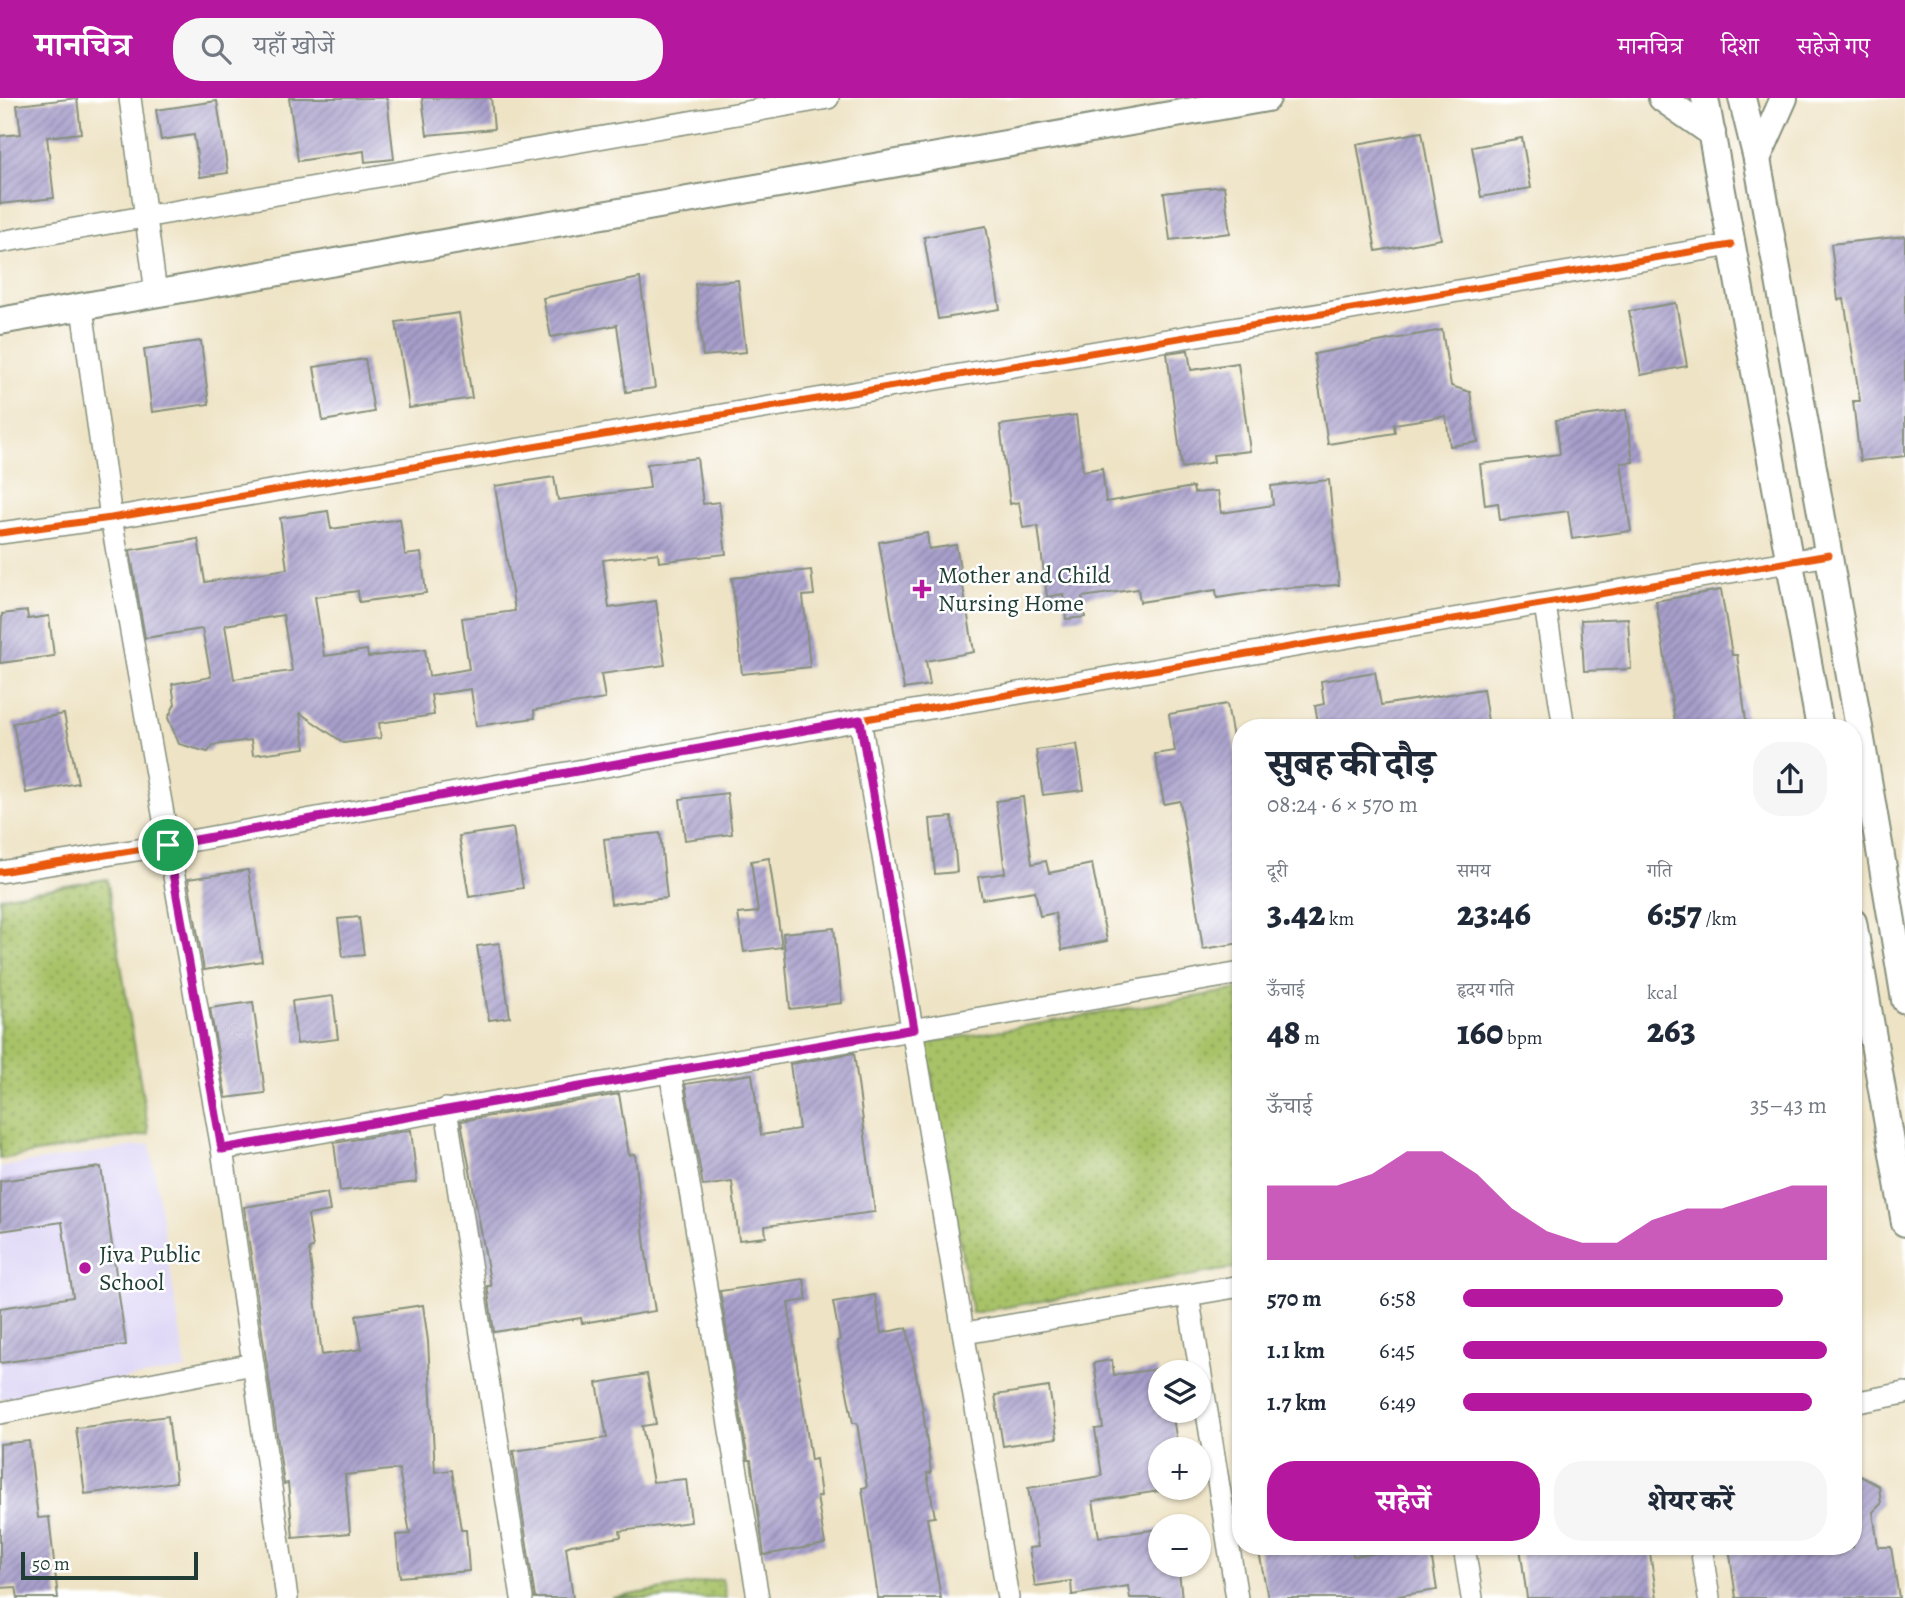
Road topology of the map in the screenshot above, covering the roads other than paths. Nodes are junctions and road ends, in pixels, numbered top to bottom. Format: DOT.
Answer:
graph roads {
  1 [pos="130,98"];
  2 [pos="828,98"];
  3 [pos="1267,98"];
  4 [pos="1662,98"];
  5 [pos="1705,98"];
  6 [pos="1742,98"];
  7 [pos="1784,98"];
  8 [pos="722,108"];
  9 [pos="1712,133"];
  10 [pos="1757,159"];
  11 [pos="145,217"];
  12 [pos="0,242"];
  13 [pos="1731,245"];
  14 [pos="156,293"];
  15 [pos="82,308"];
  16 [pos="0,321"];
  17 [pos="111,518"];
  18 [pos="0,533"];
  19 [pos="1829,555"];
  20 [pos="1792,561"];
  21 [pos="1545,605"];
  22 [pos="1563,719"];
  23 [pos="1818,719"];
  24 [pos="1855,719"];
  25 [pos="860,720"];
  26 [pos="1862,755"];
  27 [pos="168,845"];
  28 [pos="0,872"];
  29 [pos="1862,974"];
  30 [pos="1232,975"];
  31 [pos="1904,985"];
  32 [pos="914,1029"];
  33 [pos="670,1071"];
  34 [pos="446,1109"];
  35 [pos="222,1149"];
  36 [pos="1905,1223"];
  37 [pos="1232,1288"];
  38 [pos="1188,1296"];
  39 [pos="965,1333"];
  40 [pos="253,1364"];
  41 [pos="1905,1393"];
  42 [pos="1862,1401"];
  43 [pos="0,1413"];
  44 [pos="1465,1555"];
  45 [pos="1702,1555"];
  46 [pos="287,1598"];
  47 [pos="522,1598"];
  48 [pos="758,1598"];
  49 [pos="1008,1598"];
  50 [pos="1237,1598"];
  51 [pos="1472,1598"];
  52 [pos="1709,1598"];
  1 -- 11 [label="street"];
  2 -- 8 [label="street"];
  3 -- 14 [label="street"];
  4 -- 9 [label="street"];
  5 -- 9 [label="street"];
  6 -- 10 [label="street"];
  7 -- 10 [label="street"];
  8 -- 11 [label="street"];
  9 -- 13 [label="street"];
  10 -- 19 [label="street"];
  11 -- 12 [label="street"];
  11 -- 14 [label="street"];
  13 -- 17 [label="street"];
  13 -- 20 [label="street"];
  14 -- 15 [label="street"];
  15 -- 16 [label="street"];
  15 -- 17 [label="street"];
  17 -- 18 [label="street"];
  17 -- 27 [label="street"];
  19 -- 20 [label="street"];
  19 -- 24 [label="street"];
  20 -- 21 [label="street"];
  20 -- 23 [label="street"];
  21 -- 22 [label="street"];
  21 -- 25 [label="street"];
  25 -- 27 [label="street"];
  25 -- 32 [label="street"];
  26 -- 31 [label="street"];
  27 -- 28 [label="street"];
  27 -- 35 [label="street"];
  29 -- 36 [label="street"];
  30 -- 32 [label="street"];
  32 -- 33 [label="street"];
  32 -- 39 [label="street"];
  33 -- 34 [label="street"];
  33 -- 48 [label="street"];
  34 -- 35 [label="street"];
  34 -- 47 [label="street"];
  35 -- 40 [label="street"];
  37 -- 38 [label="street"];
  38 -- 39 [label="street"];
  38 -- 50 [label="street"];
  39 -- 49 [label="street"];
  40 -- 43 [label="street"];
  40 -- 46 [label="street"];
  41 -- 42 [label="street"];
  44 -- 51 [label="street"];
  45 -- 52 [label="street"];
}
